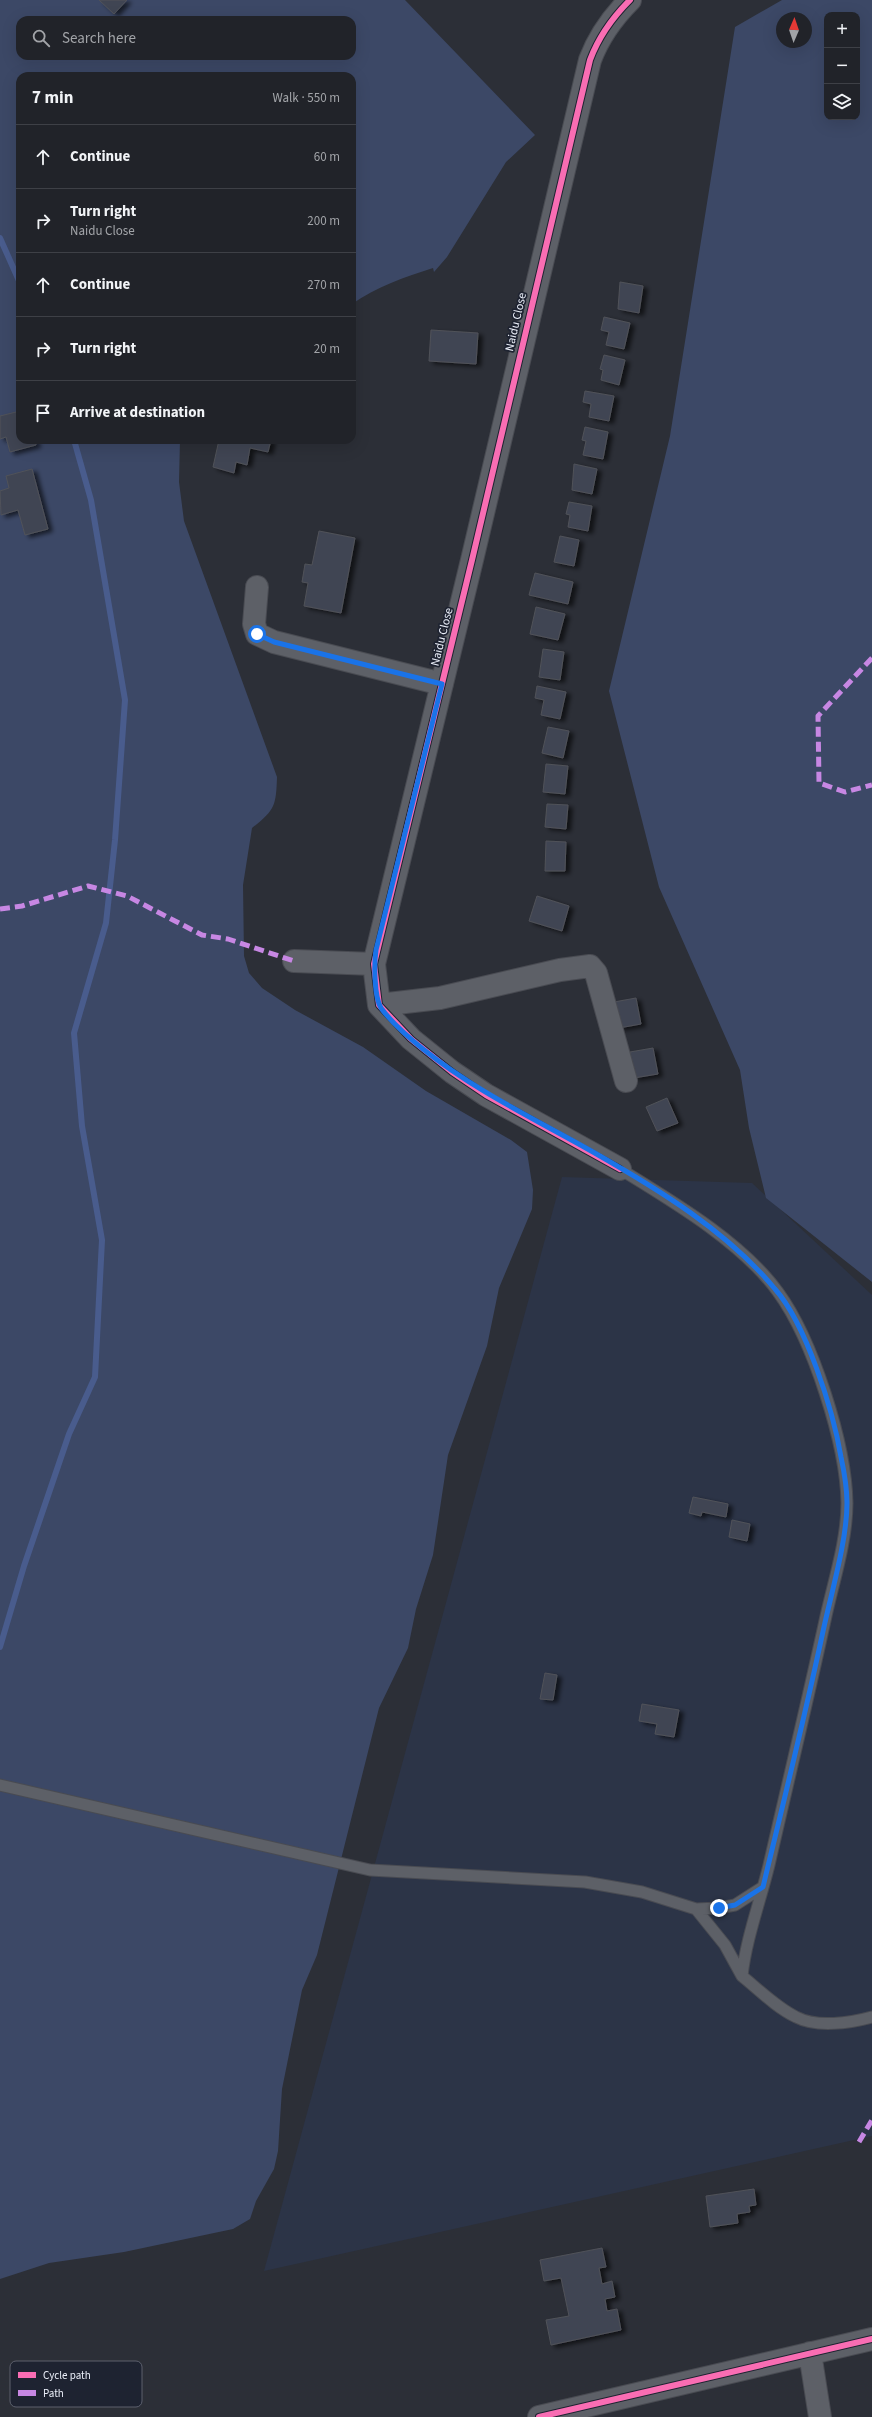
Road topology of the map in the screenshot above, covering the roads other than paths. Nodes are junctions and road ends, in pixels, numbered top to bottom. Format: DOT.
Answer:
graph roads {
  1 [pos="630,0"];
  2 [pos="257,587"];
  3 [pos="442,684"];
  4 [pos="294,961"];
  5 [pos="374,964"];
  6 [pos="379,1005"];
  7 [pos="626,1081"];
  8 [pos="620,1169"];
  9 [pos="0,1785"];
  10 [pos="763,1887"];
  11 [pos="696,1909"];
  12 [pos="742,1976"];
  13 [pos="872,2017"];
  14 [pos="872,2339"];
  15 [pos="810,2353"];
  16 [pos="539,2417"];
  17 [pos="820,2417"];
  1 -- 3 [label="street, Naidu Close"];
  2 -- 3 [label="street"];
  3 -- 5 [label="street, Naidu Close"];
  4 -- 5 [label="street"];
  5 -- 6 [label="street, Naidu Close"];
  6 -- 7 [label="street"];
  6 -- 8 [label="street"];
  8 -- 10 [label="lane"];
  9 -- 11 [label="lane"];
  10 -- 11 [label="lane"];
  10 -- 12 [label="lane"];
  11 -- 12 [label="lane"];
  12 -- 13 [label="lane"];
  14 -- 15 [label="street"];
  15 -- 16 [label="street"];
  15 -- 17 [label="street"];
}
